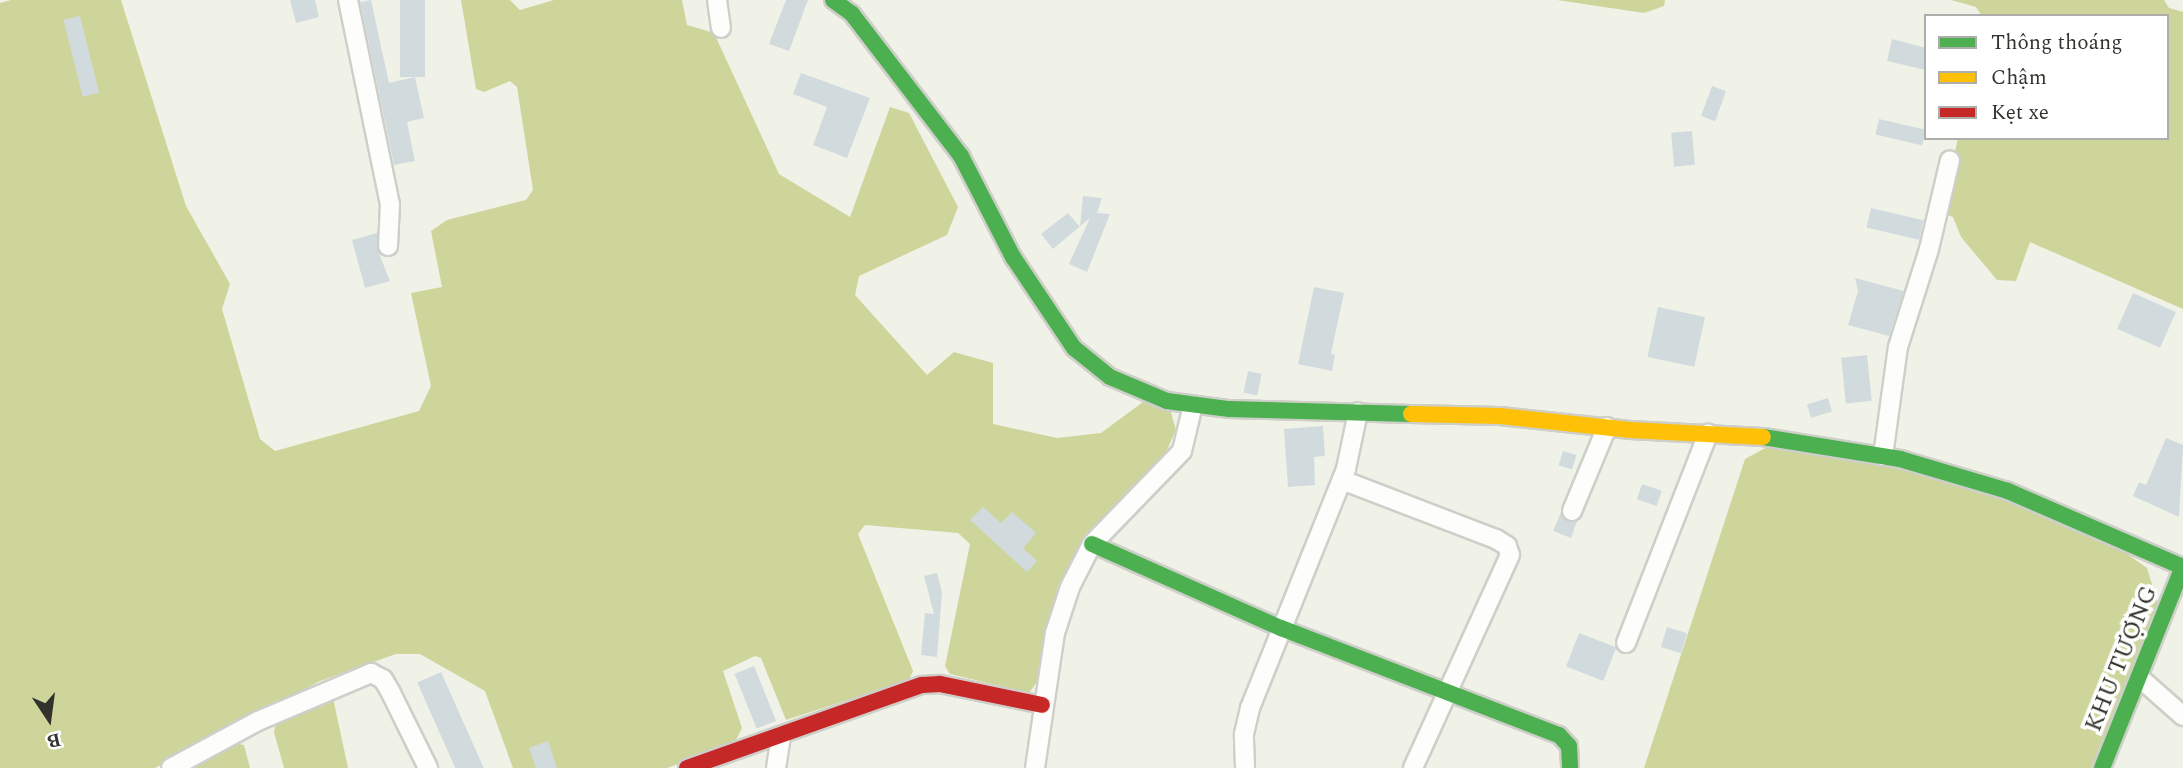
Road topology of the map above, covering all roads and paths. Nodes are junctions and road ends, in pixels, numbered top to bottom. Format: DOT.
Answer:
graph roads {
  1 [pos="348,0"];
  2 [pos="717,0"];
  3 [pos="833,0"];
  4 [pos="721,28"];
  5 [pos="1950,160"];
  6 [pos="388,246"];
  7 [pos="1193,405"];
  8 [pos="1358,412"];
  9 [pos="1607,428"];
  10 [pos="1708,434"];
  11 [pos="1883,456"];
  12 [pos="1342,480"];
  13 [pos="1572,511"];
  14 [pos="1092,544"];
  15 [pos="2183,567"];
  16 [pos="1281,628"];
  17 [pos="1626,643"];
  18 [pos="2141,679"];
  19 [pos="1444,691"];
  20 [pos="1042,705"];
  21 [pos="2183,716"];
  22 [pos="781,736"];
  23 [pos="172,768"];
  24 [pos="428,768"];
  25 [pos="687,768"];
  26 [pos="776,768"];
  27 [pos="1035,768"];
  28 [pos="1245,768"];
  29 [pos="1413,768"];
  30 [pos="1570,768"];
  31 [pos="2102,768"];
  1 -- 6 [label="street"];
  2 -- 4 [label="street"];
  3 -- 7 [label="street"];
  5 -- 11 [label="street"];
  7 -- 8 [label="street"];
  7 -- 14 [label="street"];
  8 -- 9 [label="street"];
  8 -- 12 [label="street"];
  9 -- 10 [label="street"];
  9 -- 13 [label="street"];
  10 -- 11 [label="street"];
  10 -- 17 [label="street"];
  11 -- 15 [label="street"];
  12 -- 16 [label="street"];
  12 -- 19 [label="street"];
  14 -- 16 [label="street"];
  14 -- 20 [label="street"];
  15 -- 18 [label="street, KHU TƯỢNG"];
  16 -- 19 [label="street"];
  16 -- 28 [label="street"];
  18 -- 21 [label="street"];
  18 -- 31 [label="street, KHU TƯỢNG"];
  19 -- 29 [label="street"];
  19 -- 30 [label="street"];
  20 -- 22 [label="street"];
  20 -- 27 [label="street"];
  22 -- 25 [label="street"];
  22 -- 26 [label="street"];
  23 -- 24 [label="street"];
}
